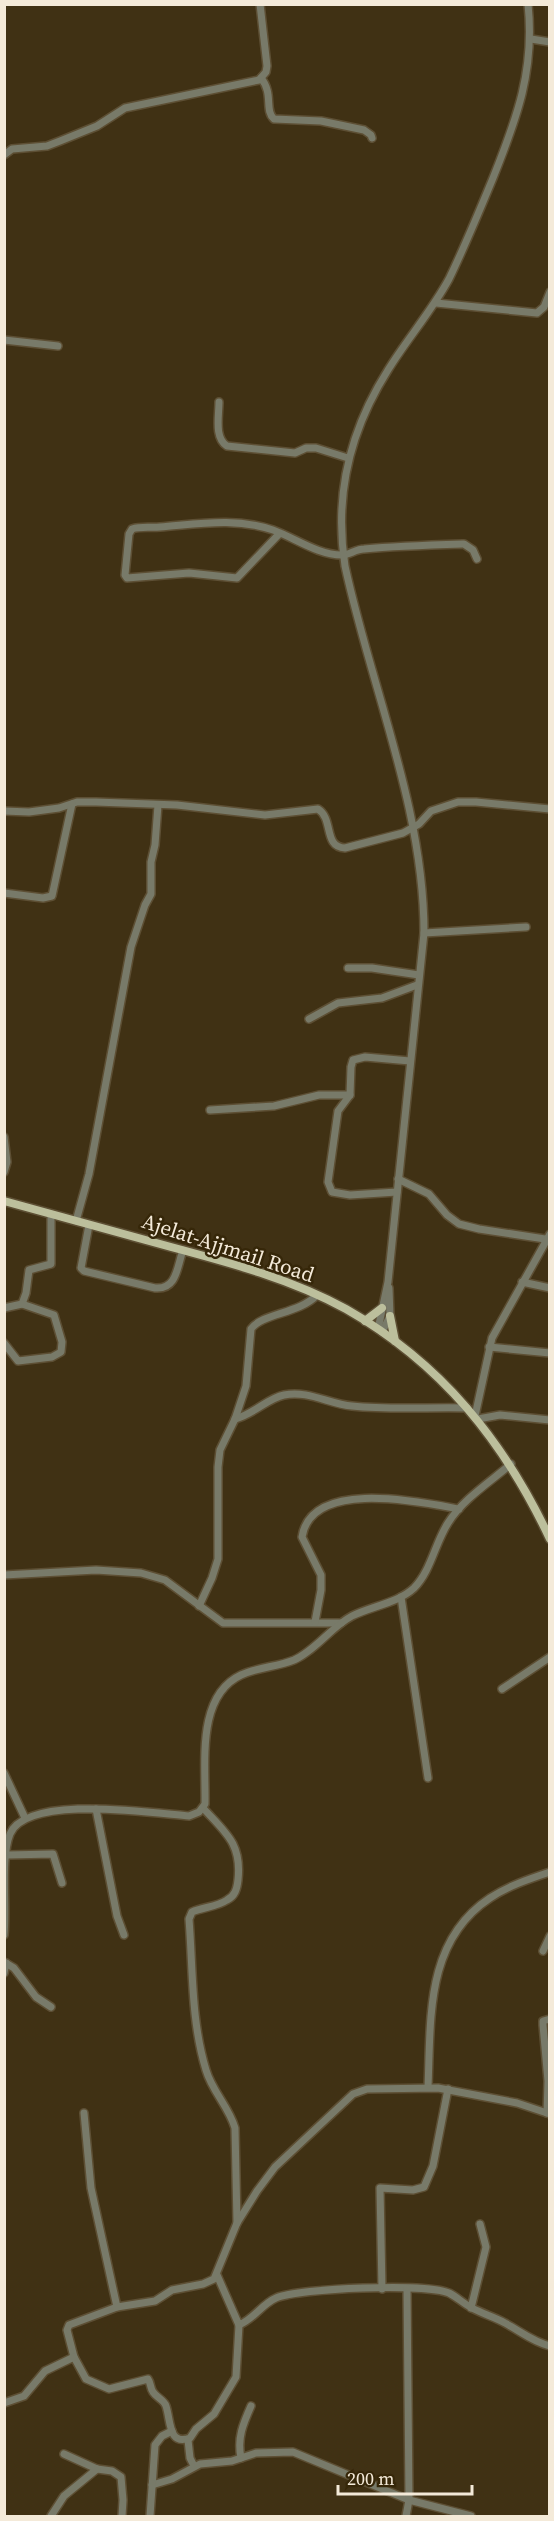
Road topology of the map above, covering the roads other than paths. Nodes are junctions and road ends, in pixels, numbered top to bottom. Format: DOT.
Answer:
graph roads {
  1 [pos="260,4"];
  2 [pos="528,4"];
  3 [pos="531,39"];
  4 [pos="549,42"];
  5 [pos="261,78"];
  6 [pos="372,138"];
  7 [pos="4,155"];
  8 [pos="549,292"];
  9 [pos="436,303"];
  10 [pos="4,340"];
  11 [pos="58,346"];
  12 [pos="219,402"];
  13 [pos="348,458"];
  14 [pos="280,533"];
  15 [pos="344,555"];
  16 [pos="477,559"];
  17 [pos="72,804"];
  18 [pos="158,805"];
  19 [pos="549,809"];
  20 [pos="4,811"];
  21 [pos="412,828"];
  22 [pos="4,893"];
  23 [pos="526,927"];
  24 [pos="424,933"];
  25 [pos="348,968"];
  26 [pos="419,975"];
  27 [pos="417,985"];
  28 [pos="309,1018"];
  29 [pos="410,1061"];
  30 [pos="350,1095"];
  31 [pos="210,1110"];
  32 [pos="4,1137"];
  33 [pos="4,1172"];
  34 [pos="398,1179"];
  35 [pos="397,1192"];
  36 [pos="4,1201"];
  37 [pos="51,1214"];
  38 [pos="76,1221"];
  39 [pos="90,1225"];
  40 [pos="547,1237"];
  41 [pos="183,1250"];
  42 [pos="388,1282"];
  43 [pos="522,1282"];
  44 [pos="549,1288"];
  45 [pos="317,1295"];
  46 [pos="22,1304"];
  47 [pos="4,1308"];
  48 [pos="382,1308"];
  49 [pos="390,1316"];
  50 [pos="365,1321"];
  51 [pos="380,1330"];
  52 [pos="395,1341"];
  53 [pos="4,1343"];
  54 [pos="489,1347"];
  55 [pos="549,1353"];
  56 [pos="467,1408"];
  57 [pos="476,1417"];
  58 [pos="235,1419"];
  59 [pos="549,1420"];
  60 [pos="511,1464"];
  61 [pos="459,1509"];
  62 [pos="549,1539"];
  63 [pos="4,1575"];
  64 [pos="401,1597"];
  65 [pos="199,1606"];
  66 [pos="315,1622"];
  67 [pos="341,1623"];
  68 [pos="549,1657"];
  69 [pos="502,1689"];
  70 [pos="4,1773"];
  71 [pos="428,1778"];
  72 [pos="203,1808"];
  73 [pos="96,1809"];
  74 [pos="25,1818"];
  75 [pos="7,1855"];
  76 [pos="549,1872"];
  77 [pos="62,1883"];
  78 [pos="4,1935"];
  79 [pos="124,1935"];
  80 [pos="549,1936"];
  81 [pos="543,1951"];
  82 [pos="5,1962"];
  83 [pos="4,1973"];
  84 [pos="51,2007"];
  85 [pos="549,2019"];
  86 [pos="428,2087"];
  87 [pos="448,2089"];
  88 [pos="84,2113"];
  89 [pos="548,2113"];
  90 [pos="237,2223"];
  91 [pos="480,2224"];
  92 [pos="217,2275"];
  93 [pos="382,2289"];
  94 [pos="407,2289"];
  95 [pos="117,2307"];
  96 [pos="471,2308"];
  97 [pos="239,2325"];
  98 [pos="549,2346"];
  99 [pos="75,2357"];
  100 [pos="4,2403"];
  101 [pos="251,2406"];
  102 [pos="172,2431"];
  103 [pos="188,2440"];
  104 [pos="64,2454"];
  105 [pos="241,2458"];
  106 [pos="194,2466"];
  107 [pos="97,2469"];
  108 [pos="152,2485"];
  109 [pos="409,2500"];
  110 [pos="51,2517"];
  111 [pos="122,2517"];
  112 [pos="150,2517"];
  113 [pos="406,2517"];
  114 [pos="471,2517"];
  1 -- 5 [label="street"];
  2 -- 3 [label="street"];
  3 -- 4 [label="street"];
  3 -- 9 [label="street"];
  5 -- 6 [label="street"];
  5 -- 7 [label="street"];
  8 -- 9 [label="street"];
  9 -- 13 [label="street"];
  10 -- 11 [label="street"];
  12 -- 13 [label="street"];
  13 -- 15 [label="street"];
  14 -- 14 [label="street"];
  14 -- 15 [label="street"];
  15 -- 16 [label="street"];
  15 -- 21 [label="street"];
  17 -- 18 [label="street"];
  17 -- 20 [label="street"];
  17 -- 22 [label="street"];
  18 -- 21 [label="street"];
  18 -- 38 [label="street"];
  19 -- 21 [label="street"];
  21 -- 24 [label="street"];
  23 -- 24 [label="street"];
  24 -- 26 [label="street"];
  25 -- 26 [label="street"];
  26 -- 27 [label="street"];
  27 -- 28 [label="street"];
  27 -- 29 [label="street"];
  29 -- 30 [label="street"];
  29 -- 34 [label="street"];
  30 -- 31 [label="street"];
  30 -- 35 [label="street"];
  32 -- 33 [label="street"];
  34 -- 35 [label="street"];
  34 -- 40 [label="street"];
  35 -- 42 [label="street"];
  36 -- 37 [label="main road, Ajelat-Ajjmail Road"];
  37 -- 38 [label="main road, Ajelat-Ajjmail Road"];
  37 -- 46 [label="street"];
  38 -- 39 [label="main road, Ajelat-Ajjmail Road"];
  39 -- 41 [label="main road, Ajelat-Ajjmail Road"];
  39 -- 41 [label="street"];
  40 -- 43 [label="street"];
  41 -- 45 [label="main road, Ajelat-Ajjmail Road"];
  42 -- 48 [label="street"];
  42 -- 49 [label="street"];
  43 -- 44 [label="street"];
  43 -- 54 [label="street"];
  45 -- 50 [label="main road, Ajelat-Ajjmail Road"];
  45 -- 58 [label="street"];
  46 -- 47 [label="street"];
  46 -- 53 [label="street"];
  48 -- 50 [label="main road"];
  48 -- 51 [label="street"];
  49 -- 51 [label="street"];
  49 -- 52 [label="main road"];
  50 -- 51 [label="main road, Ajelat-Ajjmail Road"];
  51 -- 52 [label="main road, Ajelat-Ajjmail Road"];
  52 -- 56 [label="main road, Ajelat-Ajjmail Road"];
  54 -- 55 [label="street"];
  54 -- 57 [label="street"];
  56 -- 57 [label="main road, Ajelat-Ajjmail Road"];
  56 -- 58 [label="street"];
  57 -- 59 [label="street"];
  57 -- 60 [label="main road, Ajelat-Ajjmail Road"];
  58 -- 65 [label="street"];
  60 -- 61 [label="street"];
  60 -- 62 [label="main road, Ajelat-Ajjmail Road"];
  61 -- 64 [label="street"];
  61 -- 66 [label="street"];
  63 -- 65 [label="street"];
  64 -- 67 [label="street"];
  64 -- 71 [label="street"];
  65 -- 66 [label="street"];
  66 -- 67 [label="street"];
  67 -- 72 [label="street"];
  68 -- 69 [label="street"];
  70 -- 74 [label="street"];
  72 -- 73 [label="street"];
  72 -- 90 [label="street"];
  73 -- 74 [label="street"];
  73 -- 79 [label="street"];
  74 -- 75 [label="street"];
  75 -- 77 [label="street"];
  75 -- 78 [label="street"];
  76 -- 86 [label="street"];
  80 -- 81 [label="street"];
  82 -- 83 [label="street"];
  82 -- 84 [label="street"];
  85 -- 89 [label="street"];
  86 -- 87 [label="street"];
  86 -- 90 [label="street"];
  87 -- 89 [label="street"];
  87 -- 93 [label="street"];
  88 -- 95 [label="street"];
  90 -- 92 [label="street"];
  91 -- 96 [label="street"];
  92 -- 95 [label="street"];
  92 -- 97 [label="street"];
  93 -- 94 [label="street"];
  93 -- 97 [label="street"];
  94 -- 96 [label="street"];
  94 -- 109 [label="street"];
  95 -- 99 [label="street"];
  96 -- 98 [label="street"];
  97 -- 103 [label="street"];
  99 -- 100 [label="street"];
  99 -- 102 [label="street"];
  101 -- 105 [label="street"];
  102 -- 103 [label="street"];
  102 -- 108 [label="street"];
  103 -- 106 [label="street"];
  104 -- 107 [label="street"];
  105 -- 106 [label="street"];
  105 -- 109 [label="street"];
  106 -- 108 [label="street"];
  107 -- 110 [label="street"];
  107 -- 111 [label="street"];
  108 -- 112 [label="street"];
  109 -- 113 [label="street"];
  109 -- 114 [label="street"];
}
